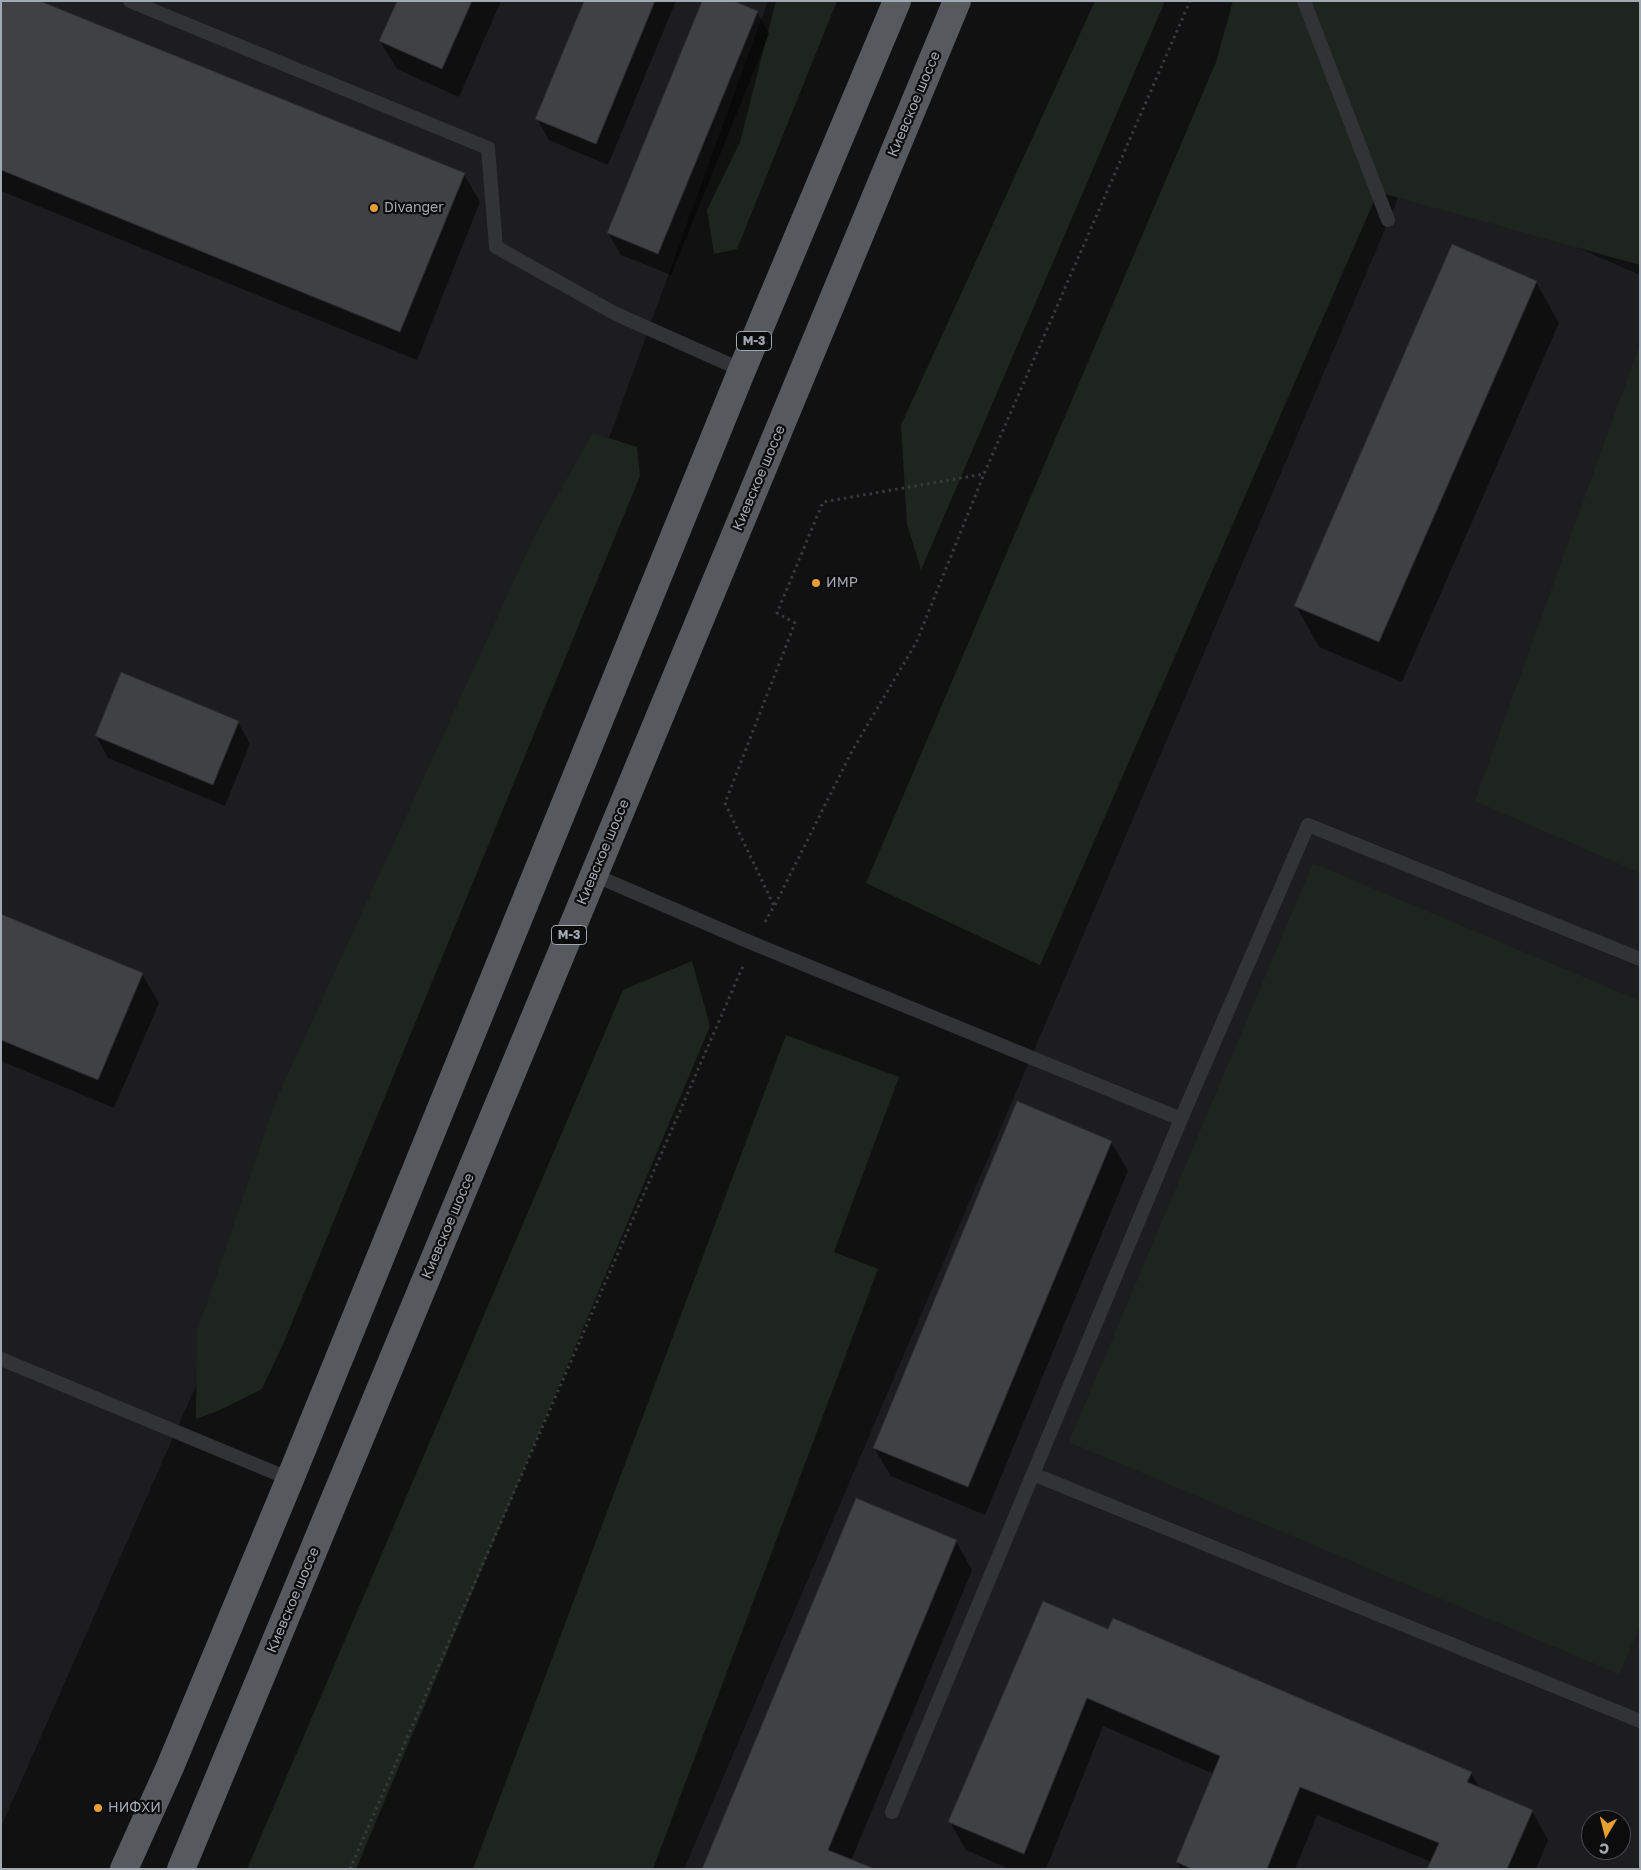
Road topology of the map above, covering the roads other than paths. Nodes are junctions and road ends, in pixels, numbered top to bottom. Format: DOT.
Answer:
graph roads {
  1 [pos="130,1"];
  2 [pos="897,1"];
  3 [pos="957,1"];
  4 [pos="1304,1"];
  5 [pos="1388,220"];
  6 [pos="742,370"];
  7 [pos="594,875"];
  8 [pos="1640,959"];
  9 [pos="1181,1119"];
  10 [pos="1,1360"];
  11 [pos="1033,1474"];
  12 [pos="290,1479"];
  13 [pos="1640,1721"];
  14 [pos="892,1812"];
  15 [pos="124,1869"];
  16 [pos="181,1869"];
  1 -- 6 [label="lane"];
  2 -- 6 [label="highway, М-3"];
  3 -- 7 [label="highway, Киевское шоссе / М-3"];
  4 -- 5 [label="lane"];
  6 -- 12 [label="highway, М-3"];
  7 -- 9 [label="lane"];
  7 -- 16 [label="highway, Киевское шоссе / М-3"];
  8 -- 9 [label="lane"];
  9 -- 11 [label="lane"];
  10 -- 12 [label="lane"];
  11 -- 13 [label="lane"];
  11 -- 14 [label="lane"];
  12 -- 15 [label="highway, М-3"];
}
